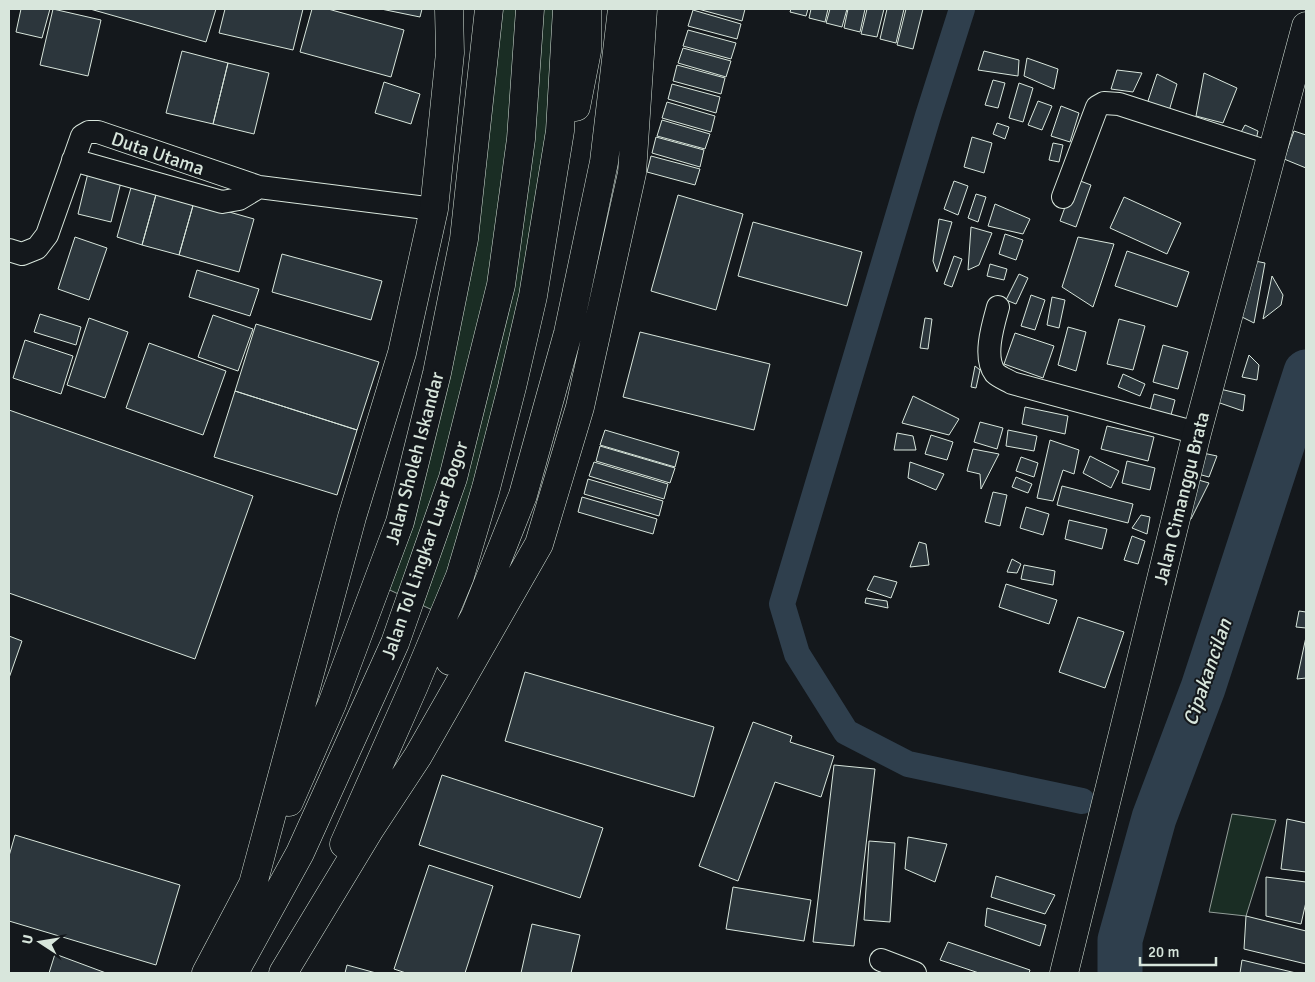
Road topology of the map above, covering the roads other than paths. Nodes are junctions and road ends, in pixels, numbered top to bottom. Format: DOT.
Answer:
graph roads {
  1 [pos="448,9"];
  2 [pos="475,9"];
  3 [pos="488,9"];
  4 [pos="530,9"];
  5 [pos="567,9"];
  6 [pos="587,9"];
  7 [pos="622,9"];
  8 [pos="643,9"];
  9 [pos="1306,26"];
  10 [pos="1271,153"];
  11 [pos="73,160"];
  12 [pos="259,186"];
  13 [pos="1063,197"];
  14 [pos="434,209"];
  15 [pos="9,250"];
  16 [pos="998,307"];
  17 [pos="1197,433"];
  18 [pos="350,658"];
  19 [pos="410,734"];
  20 [pos="370,829"];
  21 [pos="253,884"];
  22 [pos="881,960"];
  23 [pos="206,973"];
  24 [pos="234,973"];
  25 [pos="278,973"];
  26 [pos="283,973"];
  27 [pos="915,973"];
  28 [pos="1064,973"];
  1 -- 14 [label="main road, Jalan Sholeh Iskandar"];
  2 -- 18 [label="main road"];
  3 -- 18 [label="main road, Jalan Sholeh Iskandar"];
  4 -- 24 [label="main road, Jalan Tol Lingkar Luar Bogor"];
  5 -- 25 [label="main road, Jalan Tol Lingkar Luar Bogor"];
  6 -- 19 [label="main road"];
  7 -- 19 [label="main road"];
  8 -- 20 [label="main road"];
  9 -- 10 [label="main road, Jalan Cimanggu Brata"];
  10 -- 13 [label="street"];
  10 -- 17 [label="main road, Jalan Cimanggu Brata"];
  11 -- 12 [label="street, Duta Utama"];
  11 -- 12 [label="street, Duta Utama"];
  11 -- 15 [label="street, Duta Utama"];
  12 -- 14 [label="street, Duta Utama"];
  14 -- 21 [label="main road, Jalan Sholeh Iskandar"];
  16 -- 17 [label="street"];
  17 -- 28 [label="main road, Jalan Cimanggu Brata"];
  18 -- 21 [label="main road, Jalan Sholeh Iskandar"];
  19 -- 20 [label="main road"];
  20 -- 26 [label="main road"];
  21 -- 23 [label="main road, Jalan Sholeh Iskandar"];
  22 -- 27 [label="street"];
}
